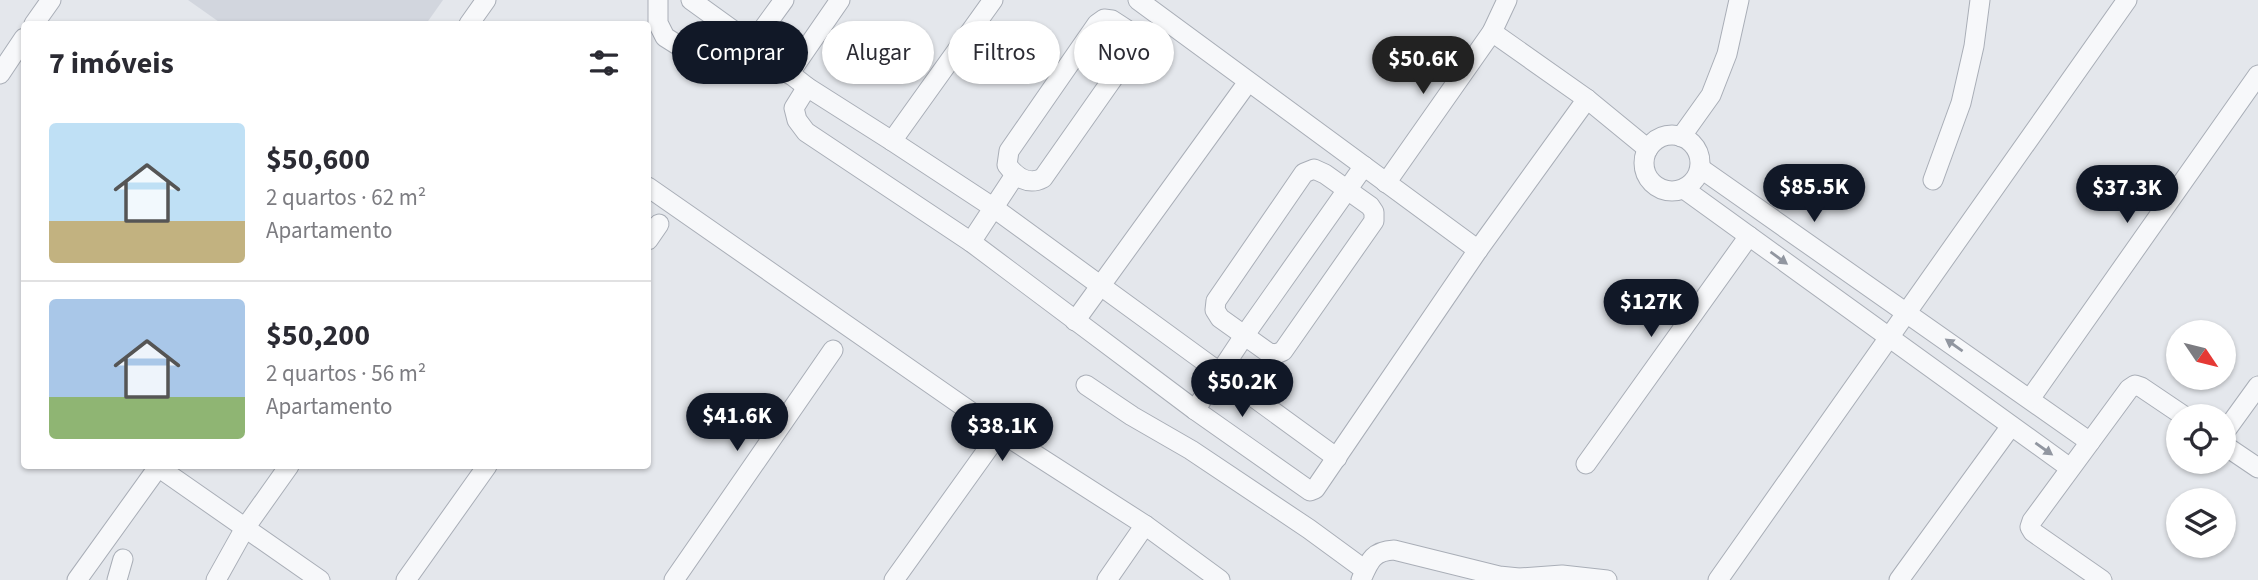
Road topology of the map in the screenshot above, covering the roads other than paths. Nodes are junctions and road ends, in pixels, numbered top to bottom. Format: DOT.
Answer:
graph roads {
  1 [pos="51,0"];
  2 [pos="486,0"];
  3 [pos="658,0"];
  4 [pos="691,0"];
  5 [pos="784,0"];
  6 [pos="840,0"];
  7 [pos="993,0"];
  8 [pos="1507,0"];
  9 [pos="1739,0"];
  10 [pos="1980,0"];
  11 [pos="2127,0"];
  12 [pos="1140,1"];
  13 [pos="36,21"];
  14 [pos="471,21"];
  15 [pos="720,21"];
  16 [pos="769,21"];
  17 [pos="1129,21"];
  18 [pos="1492,32"];
  19 [pos="672,41"];
  20 [pos="21,42"];
  21 [pos="808,46"];
  22 [pos="1074,57"];
  23 [pos="0,74"];
  24 [pos="2258,75"];
  25 [pos="1248,82"];
  26 [pos="803,84"];
  27 [pos="1109,84"];
  28 [pos="807,87"];
  29 [pos="1587,99"];
  30 [pos="1681,137"];
  31 [pos="892,141"];
  32 [pos="1648,149"];
  33 [pos="1364,166"];
  34 [pos="1700,168"];
  35 [pos="1015,175"];
  36 [pos="1933,180"];
  37 [pos="1386,183"];
  38 [pos="651,189"];
  39 [pos="1684,189"];
  40 [pos="1347,190"];
  41 [pos="994,208"];
  42 [pos="1749,236"];
  43 [pos="971,242"];
  44 [pos="1478,250"];
  45 [pos="1101,286"];
  46 [pos="1906,312"];
  47 [pos="1076,321"];
  48 [pos="1244,336"];
  49 [pos="1888,338"];
  50 [pos="833,350"];
  51 [pos="1219,372"];
  52 [pos="1992,372"];
  53 [pos="1086,384"];
  54 [pos="2258,386"];
  55 [pos="1972,398"];
  56 [pos="2030,398"];
  57 [pos="2166,404"];
  58 [pos="1195,410"];
  59 [pos="2236,416"];
  60 [pos="2011,426"];
  61 [pos="1000,432"];
  62 [pos="2090,442"];
  63 [pos="2236,453"];
  64 [pos="1337,458"];
  65 [pos="1586,464"];
  66 [pos="2070,468"];
  67 [pos="2258,468"];
  68 [pos="157,469"];
  69 [pos="163,469"];
  70 [pos="287,469"];
  71 [pos="485,469"];
  72 [pos="1145,525"];
  73 [pos="245,528"];
  74 [pos="123,559"];
  75 [pos="1363,575"];
  76 [pos="78,580"];
  77 [pos="117,580"];
  78 [pos="216,580"];
  79 [pos="320,580"];
  80 [pos="406,580"];
  81 [pos="674,580"];
  82 [pos="894,580"];
  83 [pos="1107,580"];
  84 [pos="1220,580"];
  85 [pos="1607,580"];
  86 [pos="1718,580"];
  87 [pos="1899,580"];
  88 [pos="2102,580"];
  1 -- 13 [label="street"];
  2 -- 14 [label="street"];
  3 -- 19 [label="street"];
  4 -- 15 [label="street"];
  5 -- 16 [label="street"];
  6 -- 21 [label="street"];
  7 -- 31 [label="street"];
  8 -- 18 [label="street"];
  9 -- 30 [label="street"];
  10 -- 36 [label="street"];
  11 -- 46 [label="street"];
  12 -- 17 [label="street"];
  12 -- 25 [label="street"];
  18 -- 29 [label="street"];
  18 -- 37 [label="street"];
  20 -- 23 [label="street"];
  22 -- 35 [label="street"];
  24 -- 56 [label="street"];
  25 -- 33 [label="street"];
  25 -- 45 [label="street"];
  26 -- 28 [label="street"];
  27 -- 35 [label="street"];
  28 -- 31 [label="street"];
  28 -- 43 [label="street"];
  29 -- 32 [label="street"];
  29 -- 44 [label="street"];
  30 -- 32 [label="street"];
  30 -- 34 [label="street"];
  31 -- 41 [label="street"];
  32 -- 39 [label="street"];
  33 -- 37 [label="street"];
  33 -- 40 [label="street"];
  34 -- 39 [label="street"];
  34 -- 46 [label="street"];
  35 -- 41 [label="street"];
  37 -- 44 [label="street"];
  38 -- 61 [label="street"];
  39 -- 42 [label="street"];
  40 -- 48 [label="street"];
  40 -- 48 [label="street"];
  40 -- 48 [label="street"];
  41 -- 43 [label="street"];
  41 -- 45 [label="street"];
  42 -- 49 [label="street, one-way"];
  42 -- 65 [label="street"];
  43 -- 47 [label="street"];
  44 -- 64 [label="street"];
  45 -- 47 [label="street"];
  45 -- 51 [label="street"];
  46 -- 49 [label="street"];
  52 -- 46 [label="street, one-way"];
  47 -- 58 [label="street"];
  48 -- 51 [label="street"];
  49 -- 55 [label="street"];
  49 -- 86 [label="street"];
  50 -- 81 [label="street"];
  51 -- 58 [label="street"];
  51 -- 64 [label="street"];
  52 -- 55 [label="street"];
  52 -- 56 [label="street"];
  53 -- 75 [label="street"];
  54 -- 59 [label="street"];
  55 -- 60 [label="street"];
  56 -- 62 [label="street"];
  57 -- 62 [label="street"];
  58 -- 64 [label="street"];
  60 -- 66 [label="street, one-way"];
  60 -- 87 [label="street"];
  61 -- 72 [label="street"];
  61 -- 82 [label="street"];
  62 -- 66 [label="street"];
  63 -- 67 [label="street"];
  66 -- 88 [label="street"];
  68 -- 76 [label="street"];
  69 -- 73 [label="street"];
  70 -- 73 [label="street"];
  71 -- 80 [label="street"];
  72 -- 83 [label="street"];
  72 -- 84 [label="street"];
  73 -- 78 [label="street"];
  73 -- 79 [label="street"];
  74 -- 77 [label="street"];
  75 -- 85 [label="street"];
}
